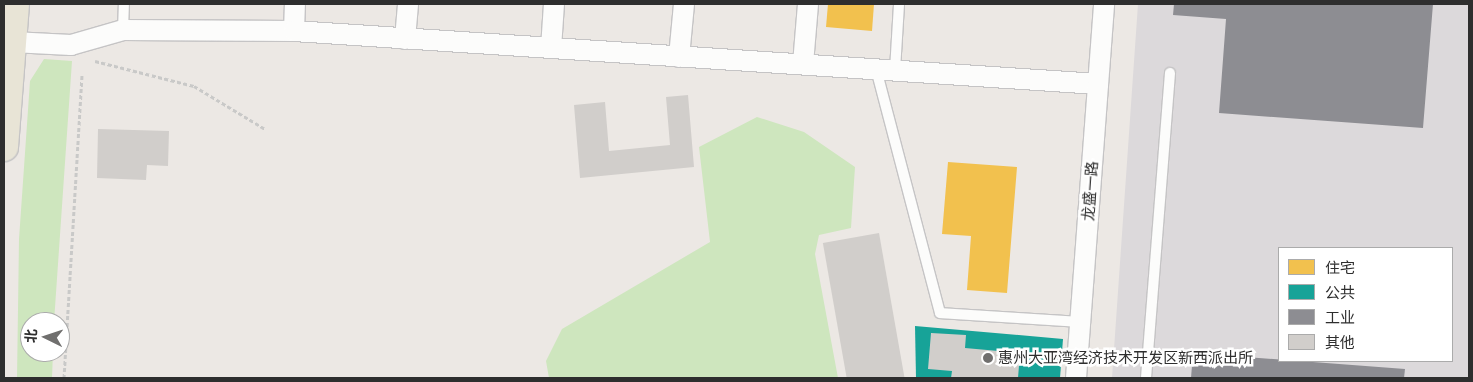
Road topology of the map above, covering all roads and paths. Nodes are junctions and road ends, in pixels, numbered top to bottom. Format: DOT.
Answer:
graph roads {
  1 [pos="14,4"];
  2 [pos="124,4"];
  3 [pos="295,4"];
  4 [pos="408,4"];
  5 [pos="554,4"];
  6 [pos="684,4"];
  7 [pos="808,4"];
  8 [pos="899,4"];
  9 [pos="1104,4"];
  10 [pos="123,30"];
  11 [pos="294,31"];
  12 [pos="405,39"];
  13 [pos="12,42"];
  14 [pos="71,45"];
  15 [pos="551,48"];
  16 [pos="679,57"];
  17 [pos="803,64"];
  18 [pos="885,70"];
  19 [pos="1170,73"];
  20 [pos="82,75"];
  21 [pos="1098,84"];
  22 [pos="265,129"];
  23 [pos="4,147"];
  24 [pos="1080,322"];
  25 [pos="64,378"];
  26 [pos="1076,378"];
  27 [pos="1146,378"];
  1 -- 13 [label="main road"];
  2 -- 10 [label="lane"];
  3 -- 11 [label="street"];
  4 -- 12 [label="street"];
  5 -- 15 [label="street"];
  6 -- 16 [label="street"];
  7 -- 17 [label="street"];
  8 -- 18 [label="lane"];
  9 -- 21 [label="street, 龙盛一路"];
  10 -- 11 [label="street"];
  10 -- 14 [label="street"];
  11 -- 12 [label="street"];
  12 -- 15 [label="street"];
  13 -- 14 [label="street"];
  13 -- 23 [label="main road"];
  14 -- 22 [label="path"];
  15 -- 16 [label="street"];
  16 -- 17 [label="street"];
  17 -- 18 [label="street"];
  18 -- 21 [label="street"];
  18 -- 24 [label="lane"];
  19 -- 27 [label="lane"];
  20 -- 25 [label="path"];
  21 -- 24 [label="street, 龙盛一路"];
  24 -- 26 [label="street, 龙盛一路"];
}
